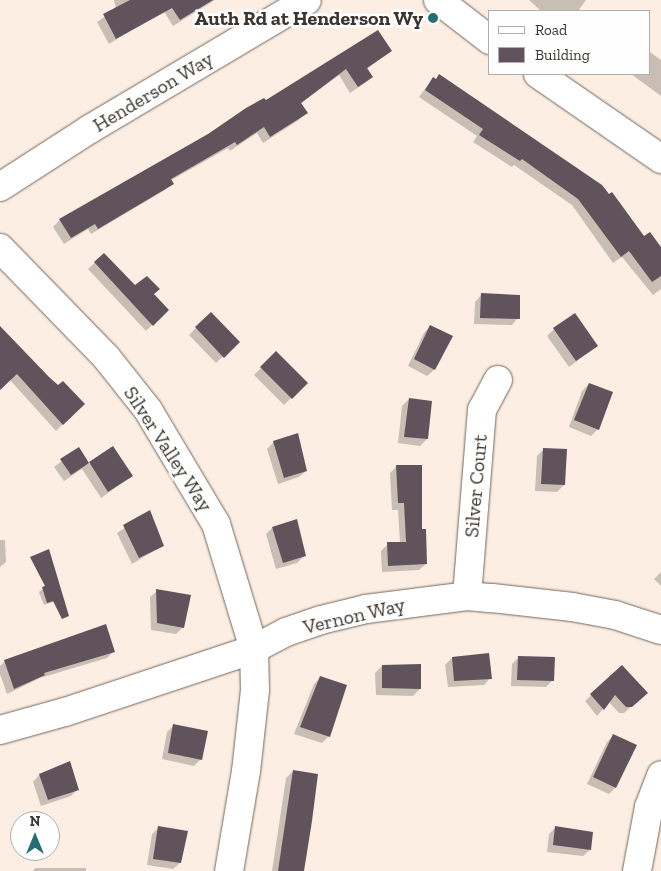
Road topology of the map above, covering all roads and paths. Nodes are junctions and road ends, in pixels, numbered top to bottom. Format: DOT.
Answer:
graph roads {
  1 [pos="307,0"];
  2 [pos="438,0"];
  3 [pos="488,38"];
  4 [pos="539,75"];
  5 [pos="661,159"];
  6 [pos="0,187"];
  7 [pos="0,248"];
  8 [pos="498,380"];
  9 [pos="467,596"];
  10 [pos="661,630"];
  11 [pos="254,649"];
  12 [pos="0,730"];
  13 [pos="661,775"];
  14 [pos="229,871"];
  15 [pos="637,871"];
  1 -- 6 [label="street, Henderson Way"];
  2 -- 3 [label="street"];
  4 -- 5 [label="street"];
  7 -- 11 [label="street, Silver Valley Way"];
  8 -- 9 [label="street, Silver Court"];
  9 -- 10 [label="street, Vernon Way"];
  9 -- 11 [label="street, Vernon Way"];
  11 -- 12 [label="street, Vernon Way"];
  11 -- 14 [label="street, Silver Valley Way"];
  13 -- 15 [label="street"];
}
